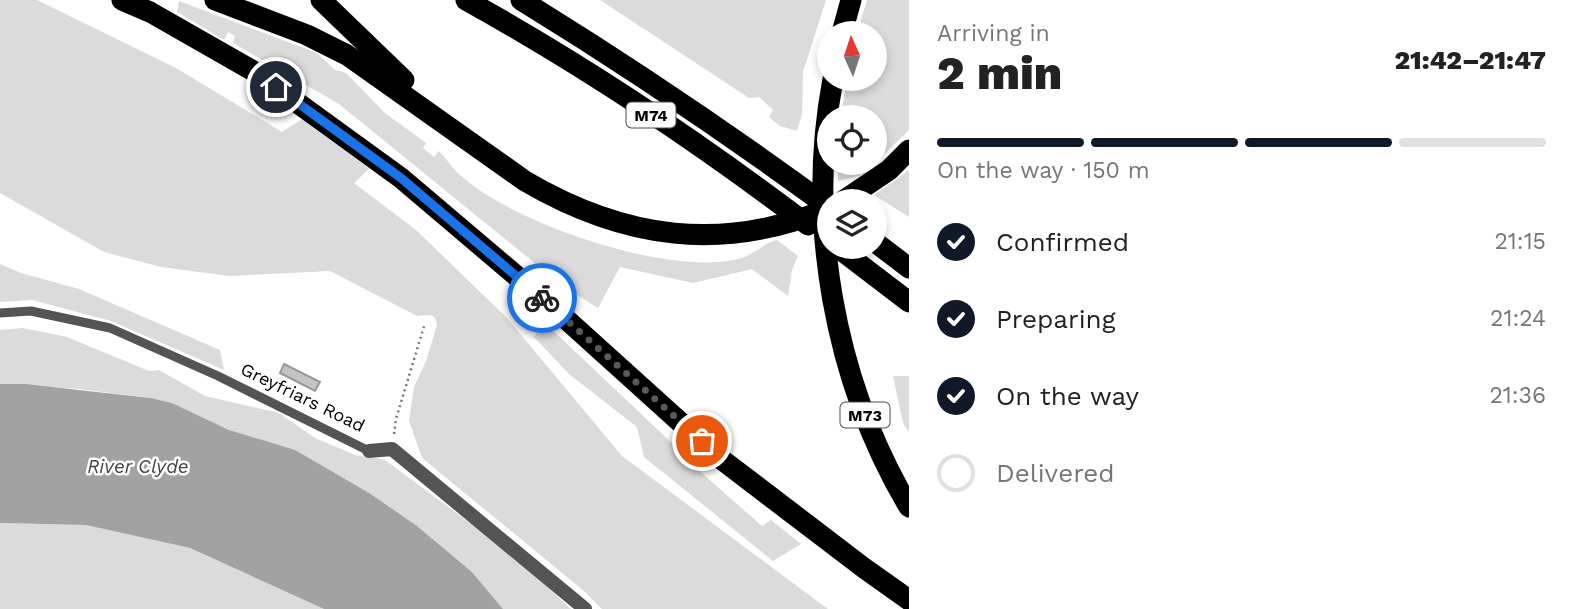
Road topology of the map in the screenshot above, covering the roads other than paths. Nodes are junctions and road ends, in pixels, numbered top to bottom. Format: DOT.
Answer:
graph roads {
  1 [pos="122,0"];
  2 [pos="215,0"];
  3 [pos="321,0"];
  4 [pos="466,0"];
  5 [pos="520,0"];
  6 [pos="851,0"];
  7 [pos="845,21"];
  8 [pos="831,91"];
  9 [pos="481,149"];
  10 [pos="909,150"];
  11 [pos="861,189"];
  12 [pos="817,198"];
  13 [pos="817,214"];
  14 [pos="817,231"];
  15 [pos="887,251"];
  16 [pos="853,259"];
  17 [pos="909,268"];
  18 [pos="909,302"];
  19 [pos="0,313"];
  20 [pos="369,451"];
  21 [pos="909,507"];
  22 [pos="909,600"];
  23 [pos="585,609"];
  1 -- 22 [label="highway"];
  2 -- 9 [label="highway, M74"];
  3 -- 9 [label="highway, M74"];
  4 -- 14 [label="highway, M74"];
  5 -- 12 [label="highway, M74"];
  6 -- 7 [label="highway"];
  8 -- 21 [label="highway, M73"];
  9 -- 13 [label="highway, M74"];
  10 -- 11 [label="highway"];
  15 -- 17 [label="highway"];
  16 -- 18 [label="highway"];
  19 -- 20 [label="lane, Greyfriars Road"];
  20 -- 23 [label="street, Greyfriars Road"];
}
